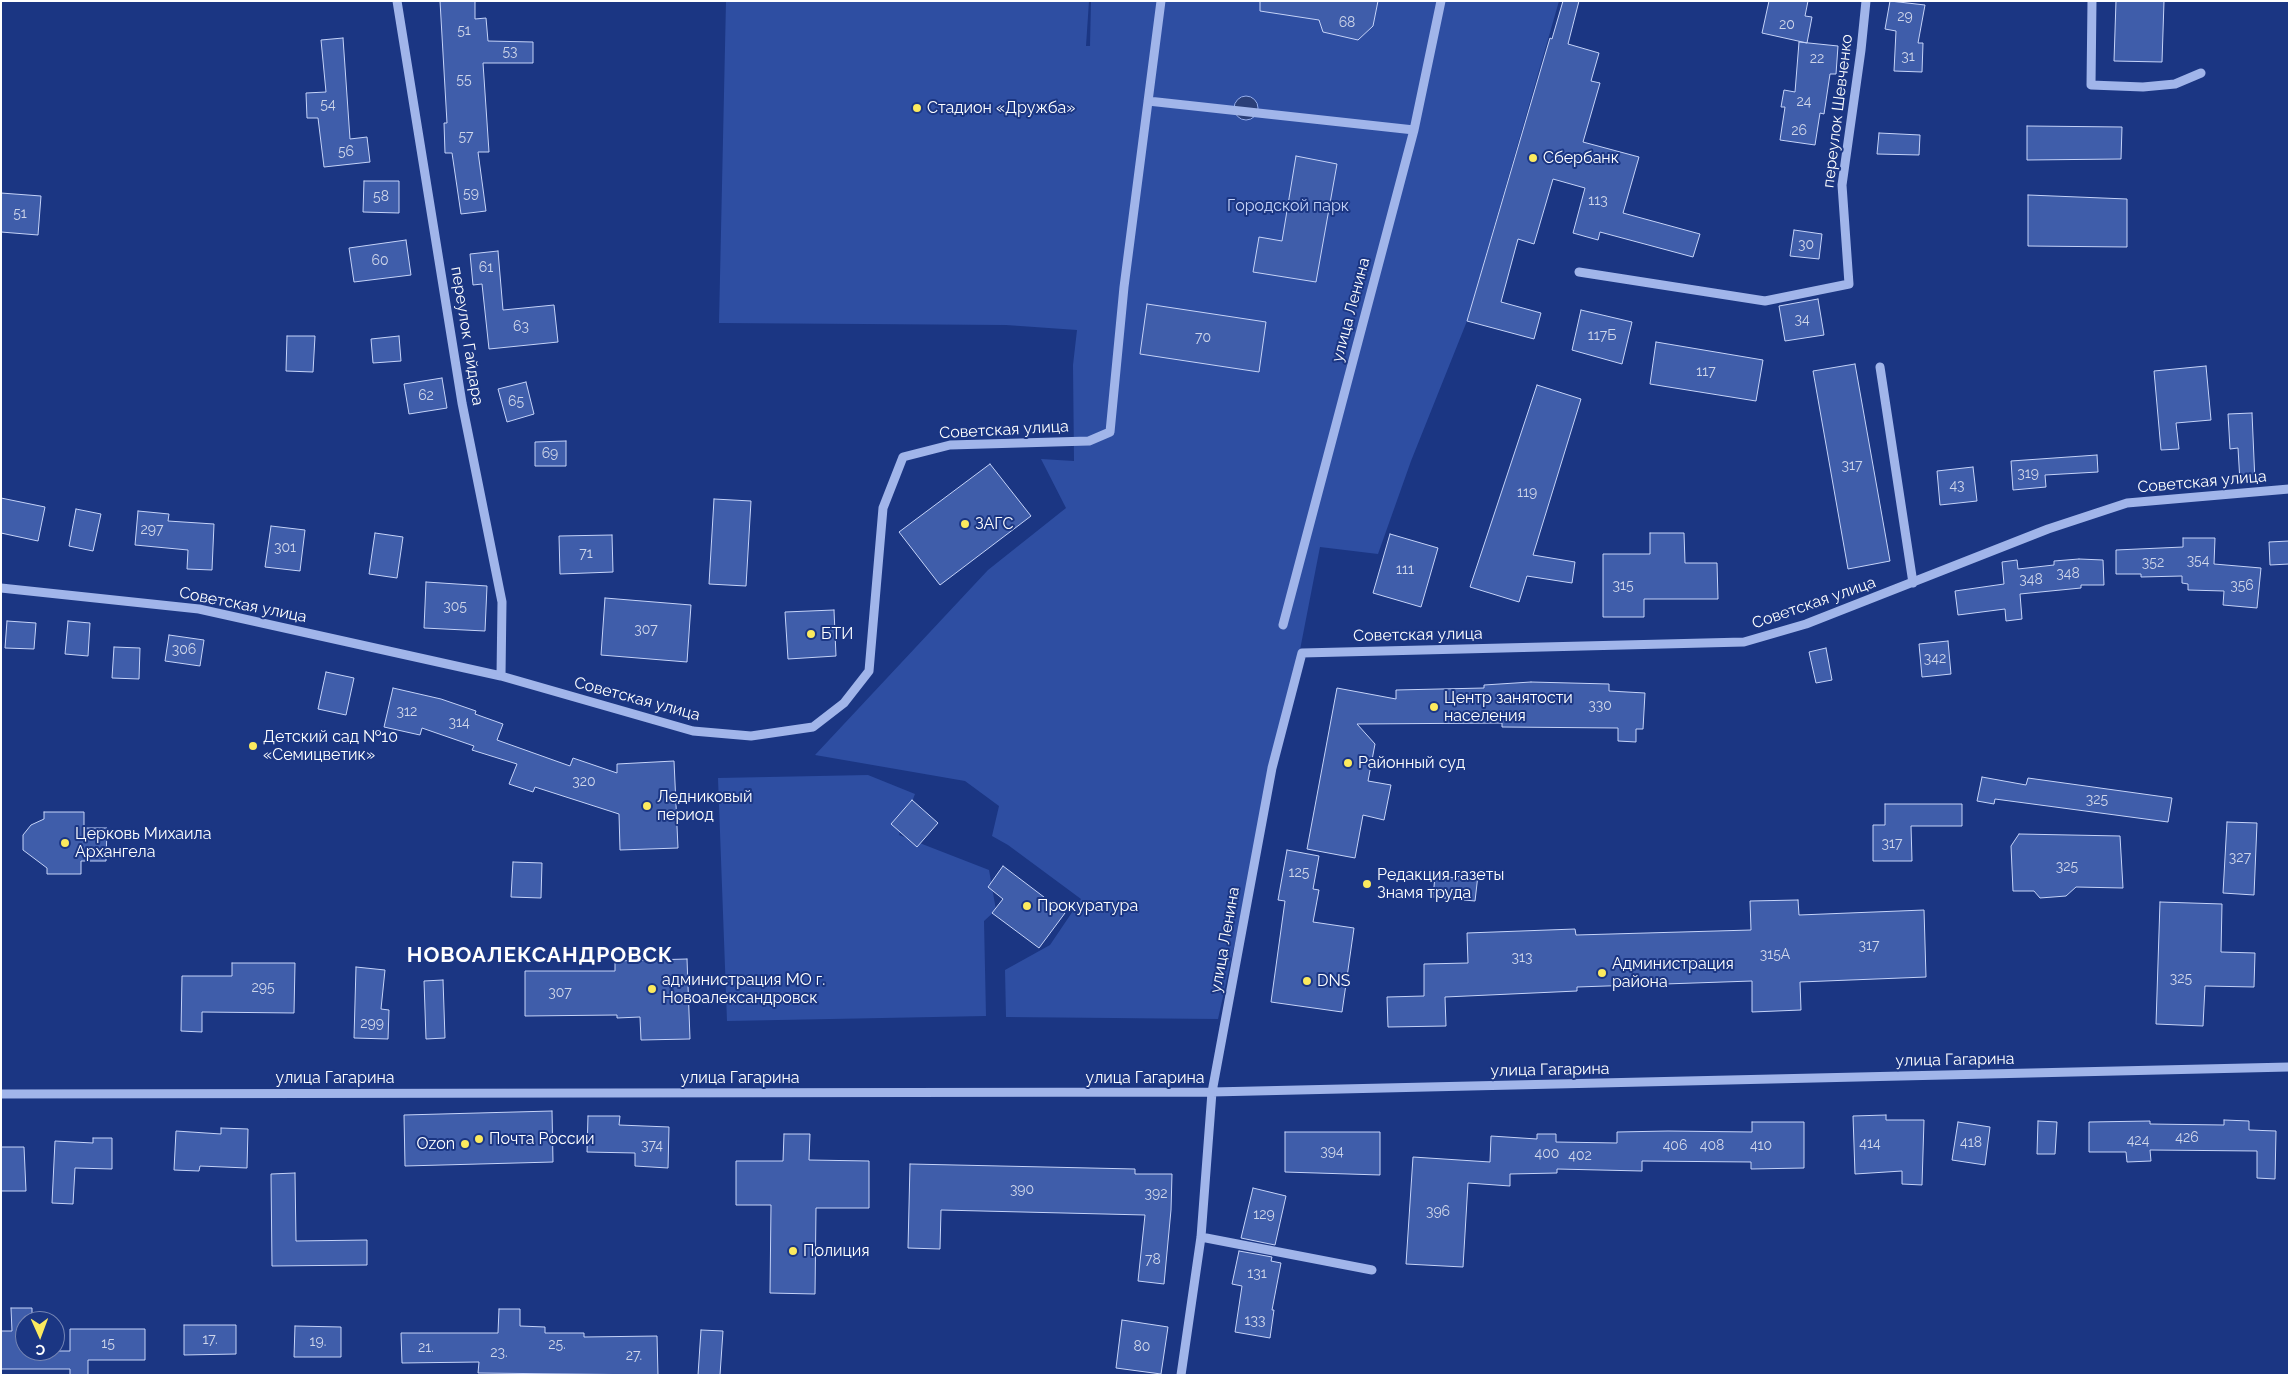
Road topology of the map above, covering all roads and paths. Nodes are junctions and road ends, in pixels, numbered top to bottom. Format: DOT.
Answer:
graph roads {
  1 [pos="397,1"];
  2 [pos="1161,1"];
  3 [pos="1441,1"];
  4 [pos="1866,1"];
  5 [pos="2092,1"];
  6 [pos="2201,73"];
  7 [pos="1148,101"];
  8 [pos="1414,130"];
  9 [pos="1579,272"];
  10 [pos="1880,367"];
  11 [pos="2289,489"];
  12 [pos="1913,583"];
  13 [pos="1,588"];
  14 [pos="1283,625"];
  15 [pos="1302,653"];
  16 [pos="501,676"];
  17 [pos="2289,1067"];
  18 [pos="1212,1092"];
  19 [pos="1,1094"];
  20 [pos="1201,1237"];
  21 [pos="1372,1270"];
  22 [pos="1181,1375"];
  1 -- 16 [label="street, переулок Гайдара"];
  2 -- 7 [label="street, Советская улица"];
  3 -- 8 [label="street, улица Ленина"];
  4 -- 9 [label="street, переулок Шевченко"];
  5 -- 6 [label="street"];
  7 -- 8 [label="street"];
  7 -- 16 [label="street, Советская улица"];
  8 -- 14 [label="street, улица Ленина"];
  10 -- 12 [label="street"];
  11 -- 12 [label="street, Советская улица"];
  12 -- 15 [label="street, Советская улица"];
  13 -- 16 [label="street, Советская улица"];
  15 -- 18 [label="street, улица Ленина"];
  17 -- 18 [label="street, улица Гагарина"];
  18 -- 19 [label="street, улица Гагарина"];
  18 -- 20 [label="street, улица Ленина"];
  20 -- 21 [label="street"];
  20 -- 22 [label="street, улица Ленина"];
}
